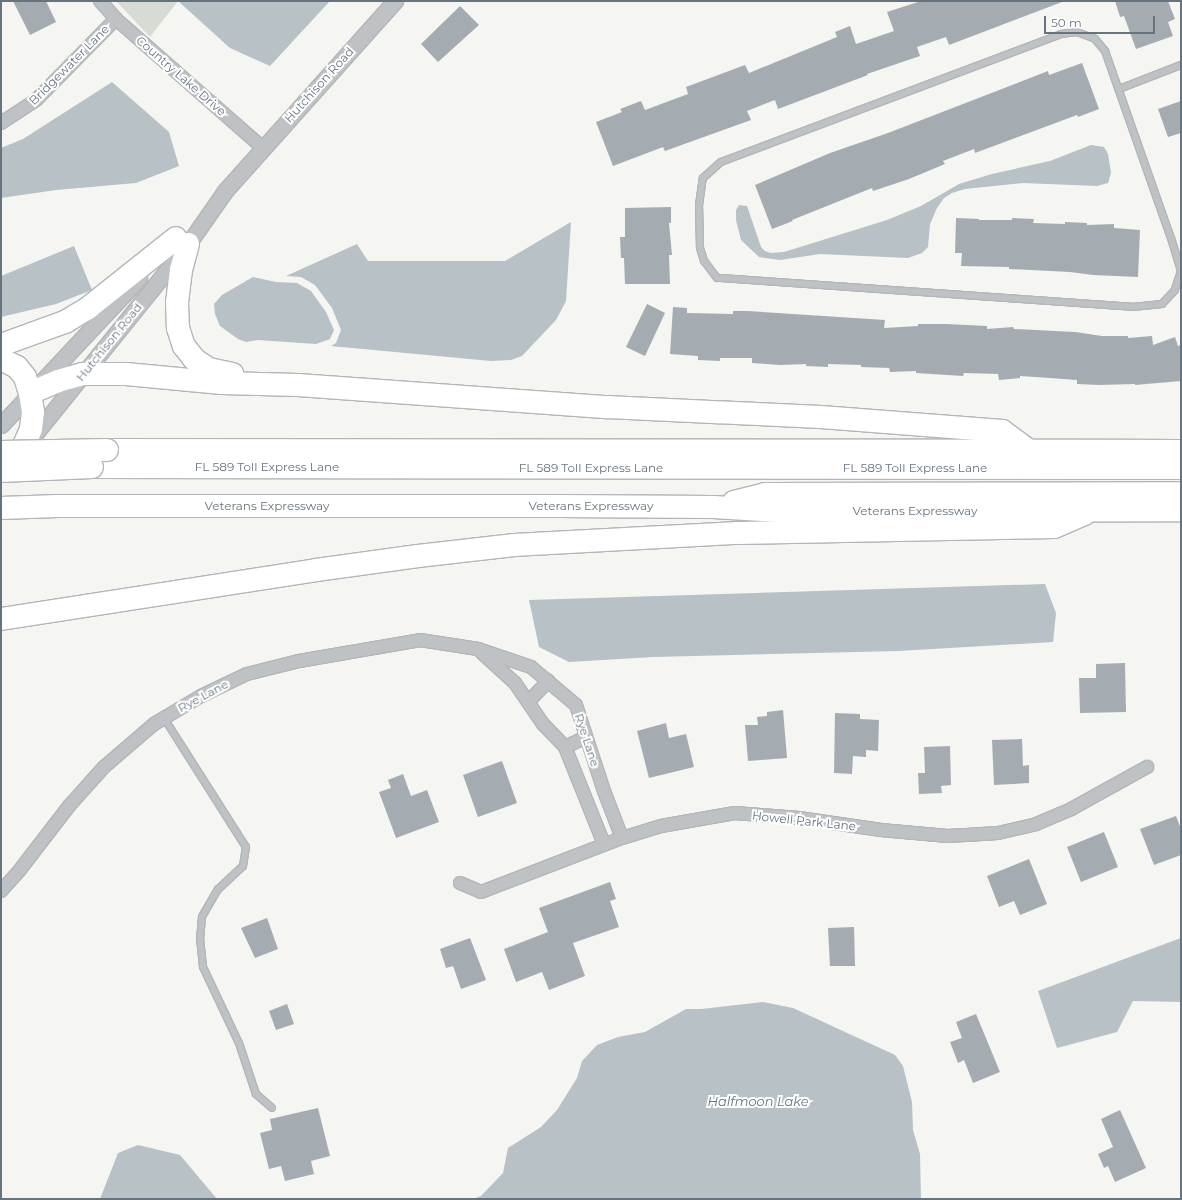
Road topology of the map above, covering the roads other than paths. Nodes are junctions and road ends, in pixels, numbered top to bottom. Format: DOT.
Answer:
graph roads {
  1 [pos="100,1"];
  2 [pos="395,1"];
  3 [pos="116,18"];
  4 [pos="1181,65"];
  5 [pos="1119,89"];
  6 [pos="1,123"];
  7 [pos="263,148"];
  8 [pos="182,241"];
  9 [pos="1,345"];
  10 [pos="1,359"];
  11 [pos="83,374"];
  12 [pos="298,385"];
  13 [pos="30,393"];
  14 [pos="1,425"];
  15 [pos="12,451"];
  16 [pos="1181,451"];
  17 [pos="1031,452"];
  18 [pos="1181,468"];
  19 [pos="1,472"];
  20 [pos="1181,494"];
  21 [pos="713,507"];
  22 [pos="1,508"];
  23 [pos="1095,510"];
  24 [pos="1181,510"];
  25 [pos="1,619"];
  26 [pos="478,649"];
  27 [pos="548,681"];
  28 [pos="529,702"];
  29 [pos="164,718"];
  30 [pos="586,737"];
  31 [pos="565,747"];
  32 [pos="1147,767"];
  33 [pos="622,838"];
  34 [pos="604,844"];
  35 [pos="460,883"];
  36 [pos="1,891"];
  37 [pos="272,1108"];
  1 -- 3 [label="street, Country Lake Drive"];
  2 -- 7 [label="street, Hutchison Road"];
  3 -- 6 [label="street, Bridgewater Lane"];
  3 -- 7 [label="street, Country Lake Drive"];
  4 -- 5 [label="lane"];
  5 -- 5 [label="lane"];
  7 -- 8 [label="street, Hutchison Road"];
  8 -- 9 [label="highway"];
  8 -- 11 [label="street, Hutchison Road"];
  8 -- 12 [label="highway"];
  8 -- 13 [label="street, Hutchison Road"];
  10 -- 13 [label="highway"];
  11 -- 12 [label="highway"];
  11 -- 13 [label="highway"];
  11 -- 15 [label="street, Hutchison Road"];
  12 -- 17 [label="highway"];
  13 -- 14 [label="street, Hutchison Road"];
  13 -- 15 [label="highway"];
  15 -- 17 [label="highway, bridge"];
  15 -- 19 [label="street, Hutchison Road"];
  16 -- 17 [label="highway"];
  18 -- 19 [label="highway, FL 589 Toll Express Lane, bridge"];
  20 -- 21 [label="highway"];
  21 -- 22 [label="highway, Veterans Expressway"];
  21 -- 23 [label="highway, Veterans Expressway"];
  23 -- 24 [label="highway, Veterans Expressway"];
  23 -- 25 [label="highway"];
  26 -- 27 [label="street, Rye Lane"];
  26 -- 28 [label="street, Rye Lane"];
  26 -- 29 [label="street, Rye Lane"];
  27 -- 28 [label="street"];
  27 -- 30 [label="street, Rye Lane"];
  28 -- 31 [label="street, Rye Lane"];
  29 -- 36 [label="street, Rye Lane"];
  29 -- 37 [label="lane"];
  30 -- 31 [label="street"];
  30 -- 33 [label="street, Rye Lane"];
  31 -- 34 [label="street, Rye Lane"];
  32 -- 33 [label="street, Howell Park Lane"];
  33 -- 34 [label="street, Howell Park Lane"];
  34 -- 35 [label="street, Howell Park Lane"];
}
